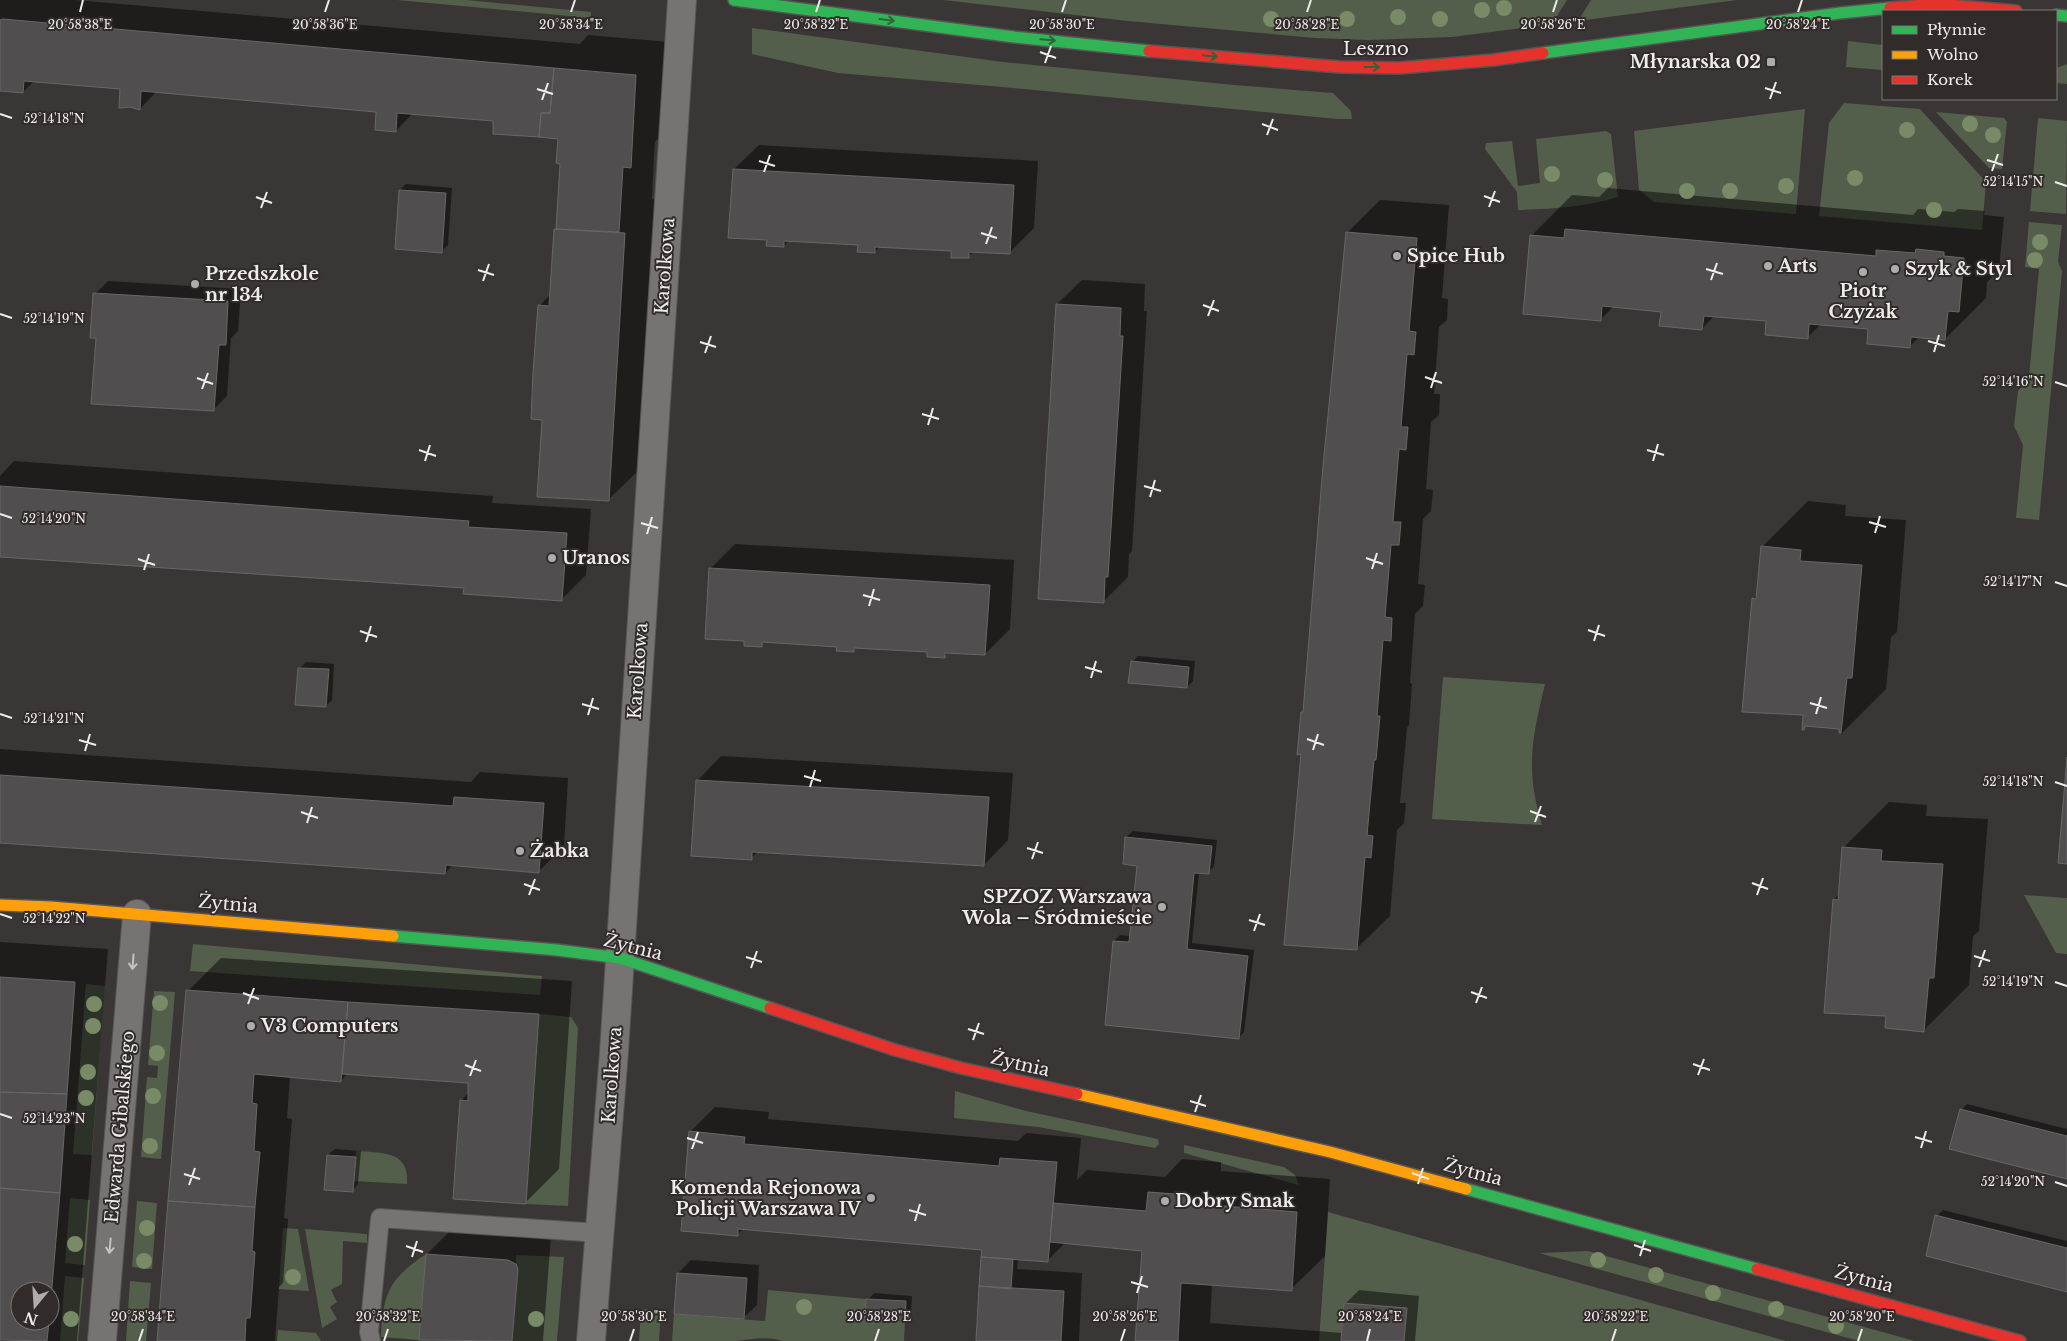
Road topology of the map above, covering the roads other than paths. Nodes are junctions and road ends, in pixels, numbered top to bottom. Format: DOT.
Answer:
graph roads {
  1 [pos="682,0"];
  2 [pos="734,0"];
  3 [pos="2005,10"];
  4 [pos="0,905"];
  5 [pos="137,914"];
  6 [pos="620,958"];
  7 [pos="600,1233"];
  8 [pos="102,1341"];
  9 [pos="371,1341"];
  10 [pos="591,1341"];
  11 [pos="2020,1341"];
  1 -- 6 [label="street, Karolkowa"];
  2 -- 3 [label="street, Leszno, one-way"];
  4 -- 5 [label="street, Żytnia"];
  5 -- 6 [label="street, Żytnia"];
  5 -- 8 [label="street, Edwarda Gibalskiego, one-way"];
  6 -- 7 [label="street, Karolkowa"];
  6 -- 11 [label="street, Żytnia"];
  7 -- 9 [label="lane"];
  7 -- 10 [label="street, Karolkowa"];
}
